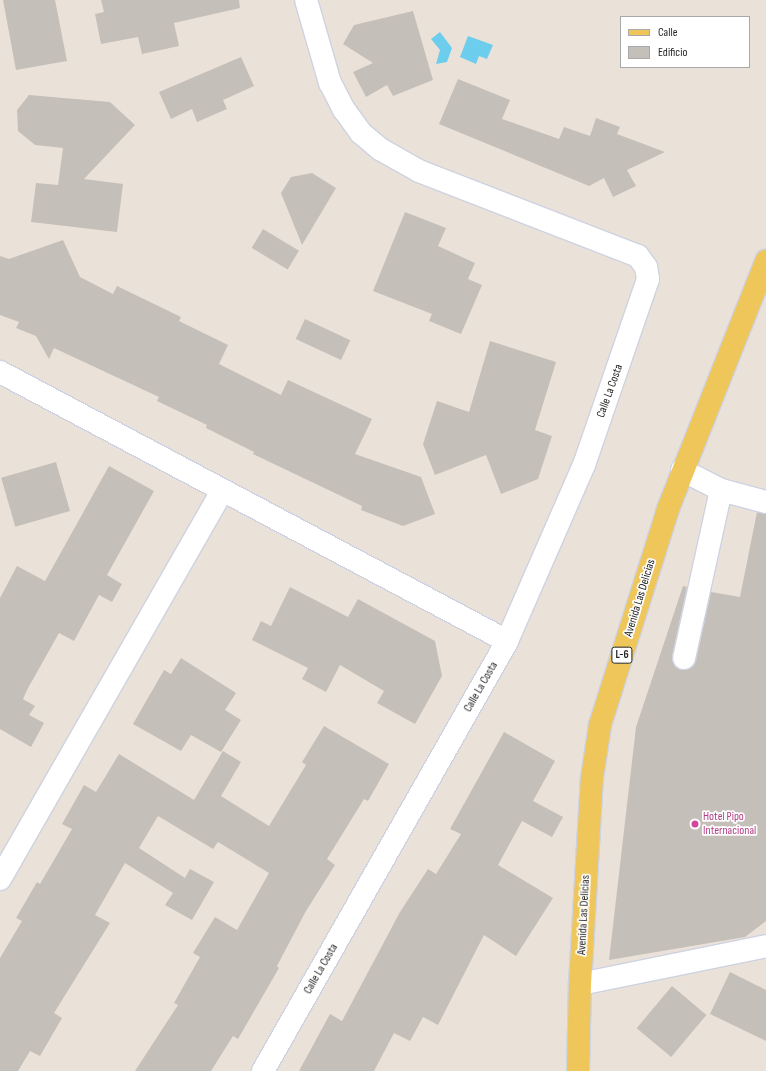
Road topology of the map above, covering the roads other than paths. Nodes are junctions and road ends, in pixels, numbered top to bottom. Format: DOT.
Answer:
graph roads {
  1 [pos="306,0"];
  2 [pos="766,261"];
  3 [pos="0,372"];
  4 [pos="682,470"];
  5 [pos="722,490"];
  6 [pos="222,491"];
  7 [pos="766,502"];
  8 [pos="507,641"];
  9 [pos="684,658"];
  10 [pos="0,879"];
  11 [pos="766,946"];
  12 [pos="580,984"];
  13 [pos="262,1071"];
  14 [pos="578,1071"];
  1 -- 8 [label="street, Calle La Costa"];
  2 -- 4 [label="main road, Avenida Las Delicias / L-6"];
  3 -- 6 [label="street"];
  4 -- 5 [label="street"];
  4 -- 12 [label="main road, Avenida Las Delicias / L-6"];
  5 -- 7 [label="street"];
  5 -- 9 [label="street"];
  6 -- 8 [label="street"];
  6 -- 10 [label="street"];
  8 -- 13 [label="street, Calle La Costa"];
  11 -- 12 [label="street"];
  12 -- 14 [label="main road, Avenida Las Delicias / L-6"];
}
